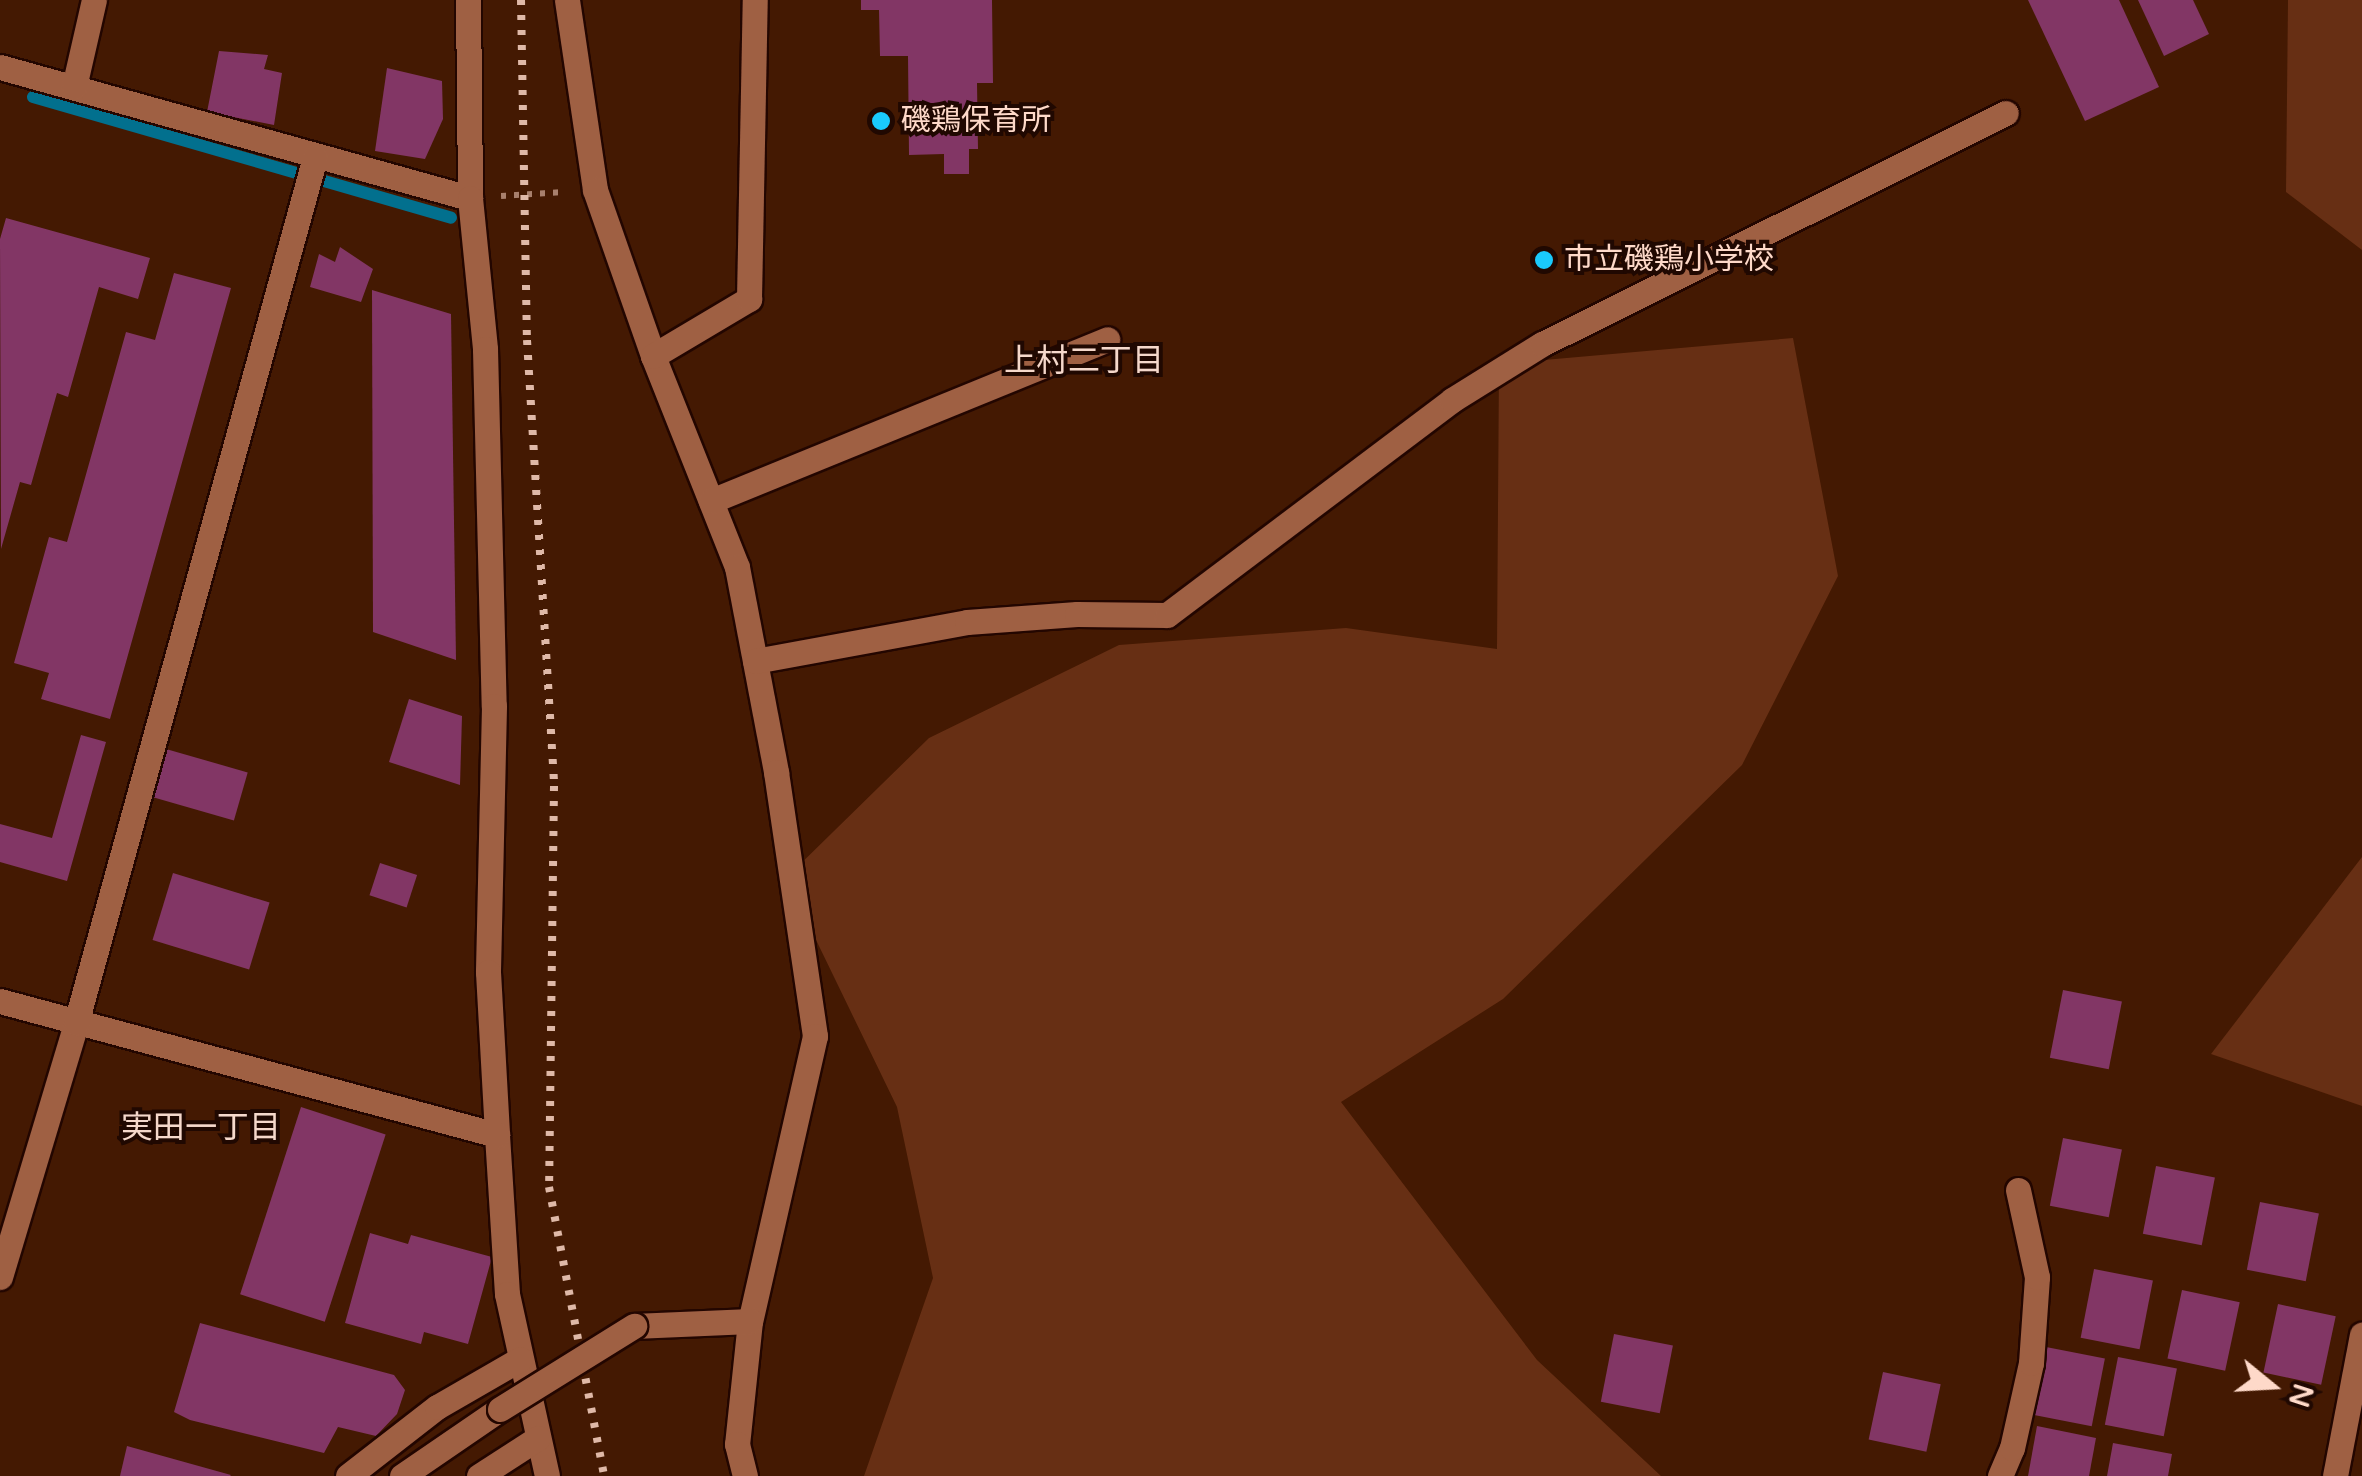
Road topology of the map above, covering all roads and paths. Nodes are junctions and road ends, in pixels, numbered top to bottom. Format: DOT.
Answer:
graph roads {
  1 [pos="94,0"];
  2 [pos="468,0"];
  3 [pos="567,0"];
  4 [pos="754,0"];
  5 [pos="0,67"];
  6 [pos="74,86"];
  7 [pos="2006,113"];
  8 [pos="316,158"];
  9 [pos="595,190"];
  10 [pos="470,198"];
  11 [pos="1108,339"];
  12 [pos="652,356"];
  13 [pos="712,502"];
  14 [pos="755,661"];
  15 [pos="0,1001"];
  16 [pos="76,1023"];
  17 [pos="497,1134"];
  18 [pos="2018,1190"];
  19 [pos="0,1277"];
  20 [pos="750,1321"];
  21 [pos="2362,1335"];
  22 [pos="520,1358"];
  23 [pos="538,1438"];
  24 [pos="348,1476"];
  25 [pos="402,1476"];
  26 [pos="479,1476"];
  27 [pos="547,1476"];
  28 [pos="746,1476"];
  29 [pos="2000,1476"];
  30 [pos="2336,1476"];
  1 -- 6 [label="street"];
  2 -- 10 [label="street"];
  3 -- 9 [label="street"];
  4 -- 12 [label="street"];
  5 -- 6 [label="street"];
  6 -- 8 [label="street"];
  7 -- 14 [label="street"];
  8 -- 10 [label="street"];
  8 -- 16 [label="street"];
  9 -- 10 [label="path"];
  9 -- 12 [label="street"];
  10 -- 17 [label="street"];
  11 -- 13 [label="street"];
  12 -- 13 [label="street"];
  13 -- 14 [label="street"];
  14 -- 20 [label="street"];
  15 -- 16 [label="street"];
  16 -- 17 [label="street"];
  16 -- 19 [label="street"];
  17 -- 22 [label="street"];
  18 -- 29 [label="street"];
  20 -- 25 [label="street, bridge"];
  20 -- 28 [label="street"];
  21 -- 30 [label="street"];
  22 -- 23 [label="street"];
  22 -- 24 [label="street"];
  23 -- 26 [label="street"];
  23 -- 27 [label="street"];
}
